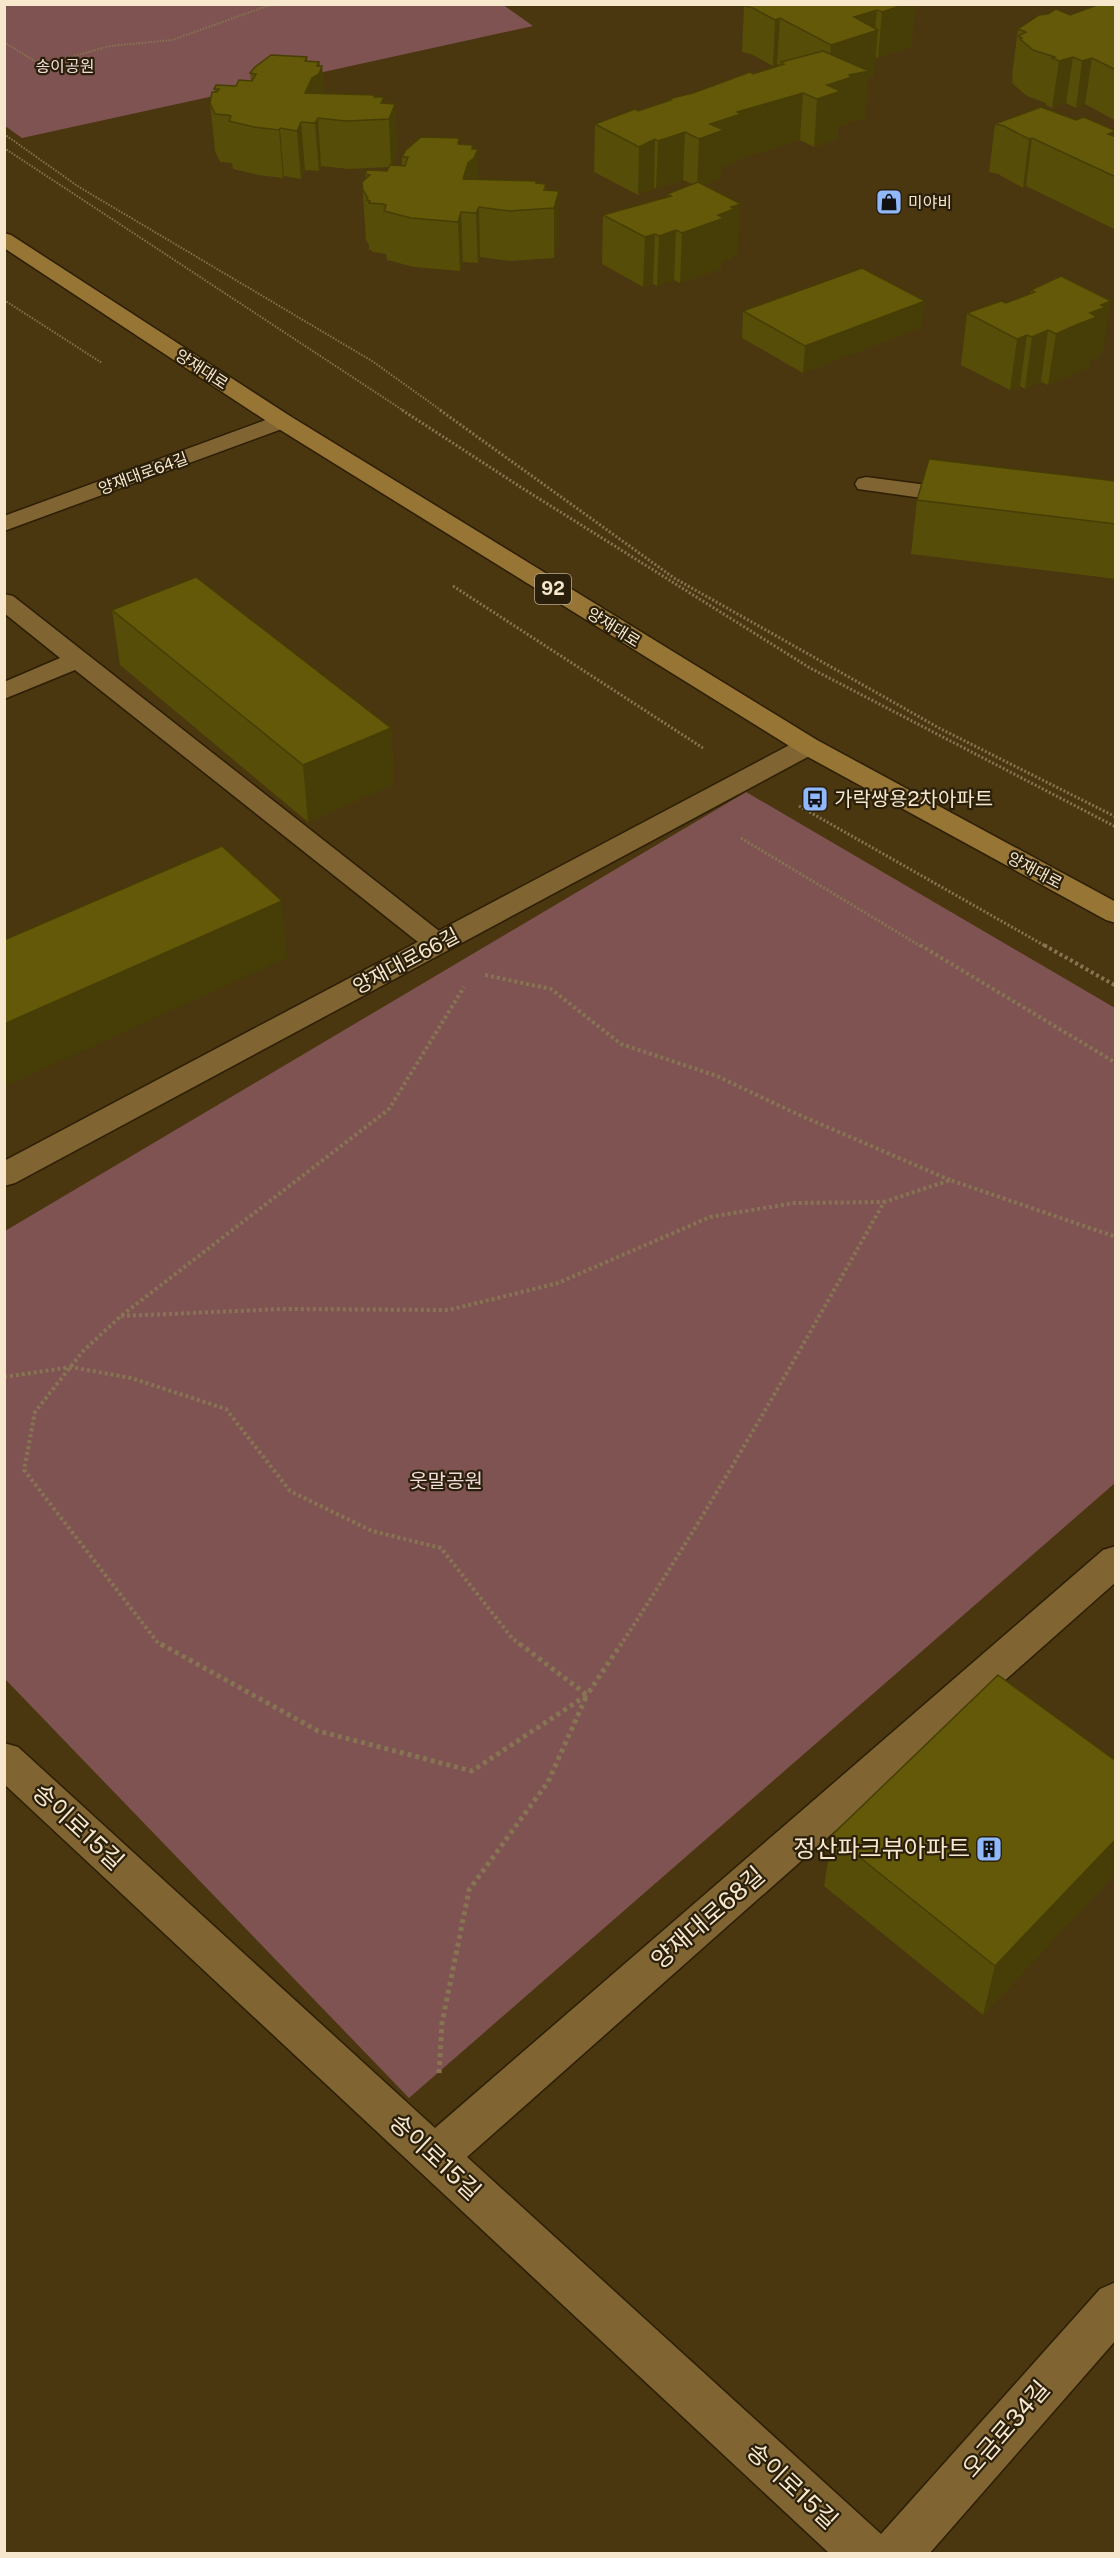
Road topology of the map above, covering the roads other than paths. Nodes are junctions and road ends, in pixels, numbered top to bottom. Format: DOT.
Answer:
graph roads {
  1 [pos="4,239"];
  2 [pos="282,421"];
  3 [pos="866,484"];
  4 [pos="985,500"];
  5 [pos="4,524"];
  6 [pos="4,601"];
  7 [pos="77,660"];
  8 [pos="4,691"];
  9 [pos="808,746"];
  10 [pos="1116,914"];
  11 [pos="438,944"];
  12 [pos="4,1175"];
  13 [pos="1116,1560"];
  14 [pos="4,1759"];
  15 [pos="435,2157"];
  16 [pos="1116,2305"];
  17 [pos="866,2553"];
  18 [pos="896,2553"];
  1 -- 2 [label="main road, 양재대로 / 92"];
  2 -- 5 [label="street, 양재대로64길"];
  2 -- 9 [label="main road, 양재대로 / 92"];
  3 -- 4 [label="street"];
  6 -- 7 [label="street"];
  7 -- 8 [label="street"];
  7 -- 11 [label="street"];
  9 -- 10 [label="main road, 양재대로 / 92"];
  9 -- 11 [label="street, 양재대로66길"];
  11 -- 12 [label="street, 양재대로66길"];
  13 -- 15 [label="street, 양재대로68길"];
  14 -- 15 [label="street, 송이로15길"];
  15 -- 17 [label="street, 송이로15길"];
  16 -- 18 [label="street, 오금로34길"];
}
